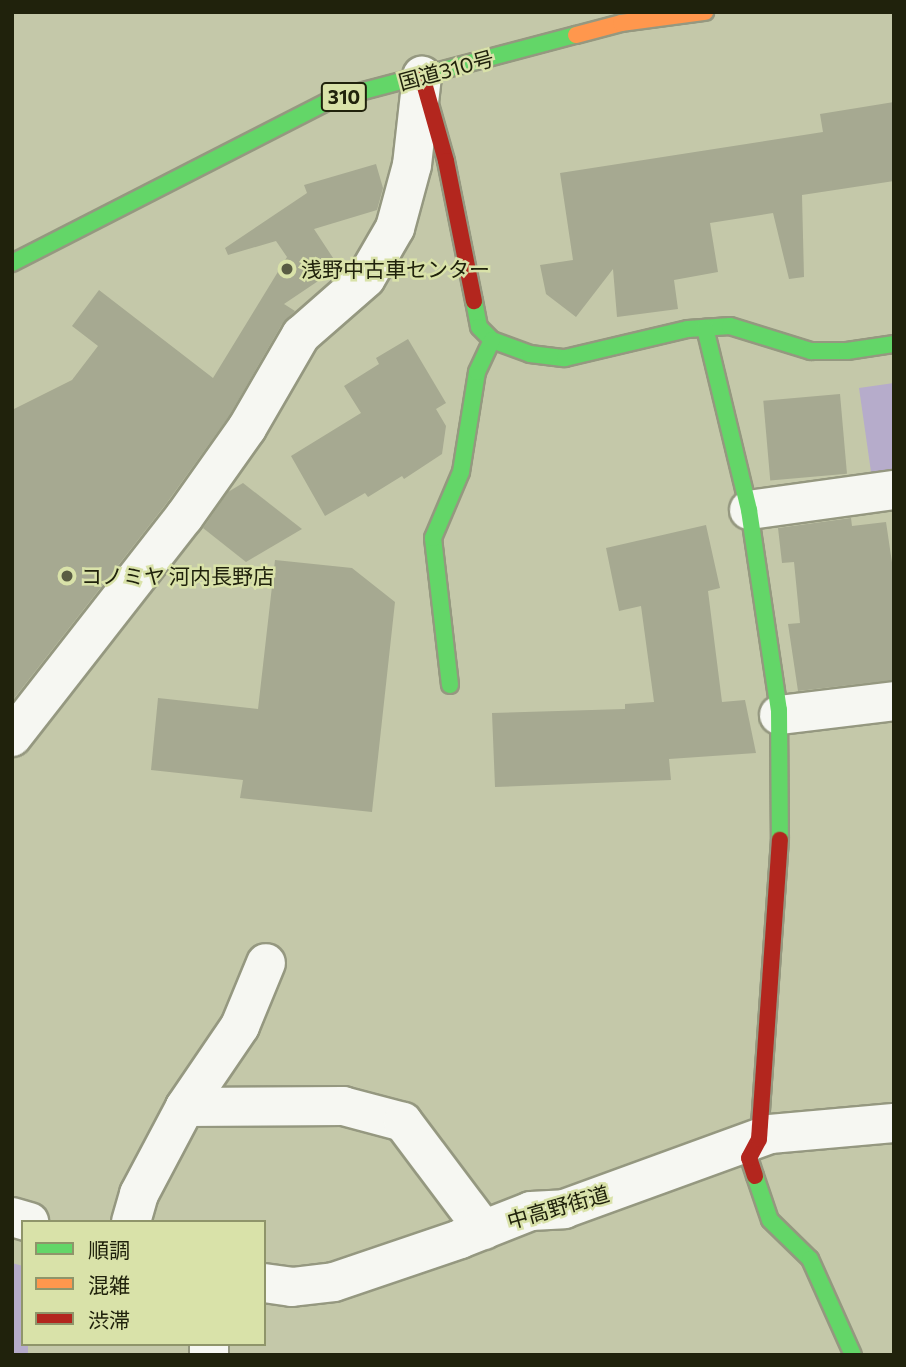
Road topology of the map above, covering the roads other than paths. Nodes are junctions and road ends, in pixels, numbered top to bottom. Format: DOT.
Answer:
graph roads {
  1 [pos="705,12"];
  2 [pos="422,76"];
  3 [pos="12,263"];
  4 [pos="705,328"];
  5 [pos="492,340"];
  6 [pos="894,344"];
  7 [pos="894,490"];
  8 [pos="749,510"];
  9 [pos="450,685"];
  10 [pos="894,701"];
  11 [pos="779,715"];
  12 [pos="12,737"];
  13 [pos="266,963"];
  14 [pos="185,1107"];
  15 [pos="894,1124"];
  16 [pos="759,1139"];
  17 [pos="132,1220"];
  18 [pos="484,1230"];
  19 [pos="266,1283"];
  20 [pos="853,1355"];
  1 -- 2 [label="main road, 国道310号 / 310"];
  2 -- 3 [label="main road, 国道310号 / 310"];
  2 -- 5 [label="main road"];
  2 -- 12 [label="street"];
  4 -- 5 [label="main road"];
  4 -- 6 [label="main road"];
  4 -- 8 [label="main road"];
  5 -- 9 [label="main road"];
  7 -- 8 [label="street"];
  8 -- 11 [label="main road"];
  10 -- 11 [label="street"];
  11 -- 16 [label="main road"];
  13 -- 14 [label="street"];
  14 -- 17 [label="street"];
  14 -- 18 [label="street"];
  15 -- 16 [label="street, 中高野街道"];
  16 -- 18 [label="street, 中高野街道"];
  16 -- 20 [label="main road"];
  18 -- 19 [label="street, 中高野街道"];
}
